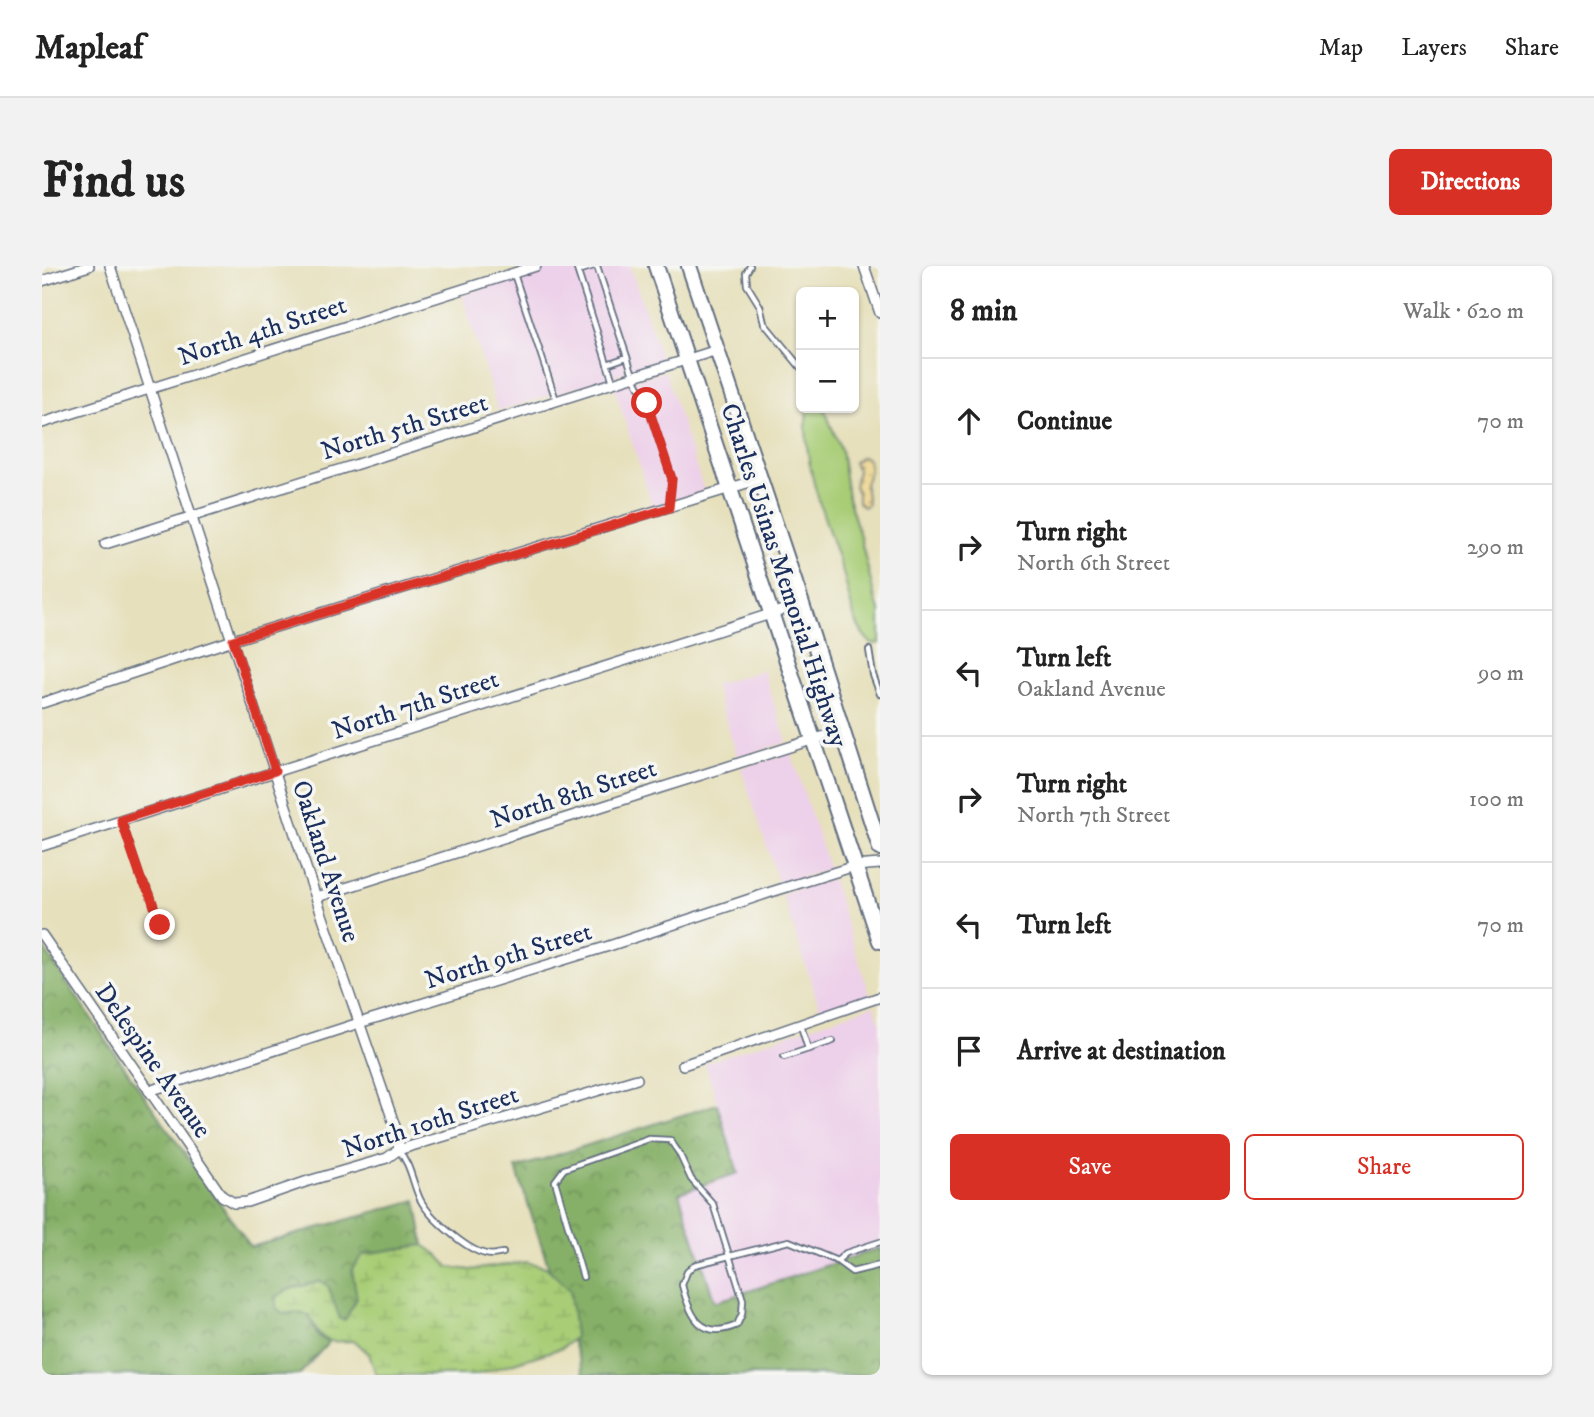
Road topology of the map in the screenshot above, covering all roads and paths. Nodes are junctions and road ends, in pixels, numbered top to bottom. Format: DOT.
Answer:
graph roads {
  1 [pos="89,266"];
  2 [pos="110,266"];
  3 [pos="536,266"];
  4 [pos="596,266"];
  5 [pos="656,266"];
  6 [pos="689,266"];
  7 [pos="750,266"];
  8 [pos="864,266"];
  9 [pos="577,269"];
  10 [pos="514,273"];
  11 [pos="42,281"];
  12 [pos="880,313"];
  13 [pos="717,350"];
  14 [pos="627,357"];
  15 [pos="688,359"];
  16 [pos="796,362"];
  17 [pos="607,364"];
  18 [pos="633,375"];
  19 [pos="613,382"];
  20 [pos="149,387"];
  21 [pos="556,400"];
  22 [pos="42,423"];
  23 [pos="760,479"];
  24 [pos="730,489"];
  25 [pos="669,508"];
  26 [pos="191,515"];
  27 [pos="105,544"];
  28 [pos="802,604"];
  29 [pos="772,614"];
  30 [pos="233,640"];
  31 [pos="869,650"];
  32 [pos="880,694"];
  33 [pos="42,703"];
  34 [pos="843,730"];
  35 [pos="814,740"];
  36 [pos="275,771"];
  37 [pos="121,820"];
  38 [pos="42,846"];
  39 [pos="880,848"];
  40 [pos="880,864"];
  41 [pos="855,866"];
  42 [pos="317,897"];
  43 [pos="160,925"];
  44 [pos="42,935"];
  45 [pos="880,941"];
  46 [pos="880,997"];
  47 [pos="359,1023"];
  48 [pos="800,1025"];
  49 [pos="833,1041"];
  50 [pos="808,1049"];
  51 [pos="784,1057"];
  52 [pos="682,1065"];
  53 [pos="637,1079"];
  54 [pos="149,1091"];
  55 [pos="398,1150"];
  56 [pos="237,1203"];
  57 [pos="880,1242"];
  58 [pos="503,1253"];
  59 [pos="730,1257"];
  60 [pos="837,1261"];
  61 [pos="880,1265"];
  62 [pos="583,1277"];
  1 -- 11 [label="street"];
  2 -- 20 [label="street, Oakland Avenue"];
  3 -- 10 [label="street, North 4th Street"];
  4 -- 9 [label="lane"];
  4 -- 14 [label="lane"];
  5 -- 15 [label="highway, Charles Usinas Memorial Highway"];
  6 -- 13 [label="highway, Charles Usinas Memorial Highway"];
  7 -- 16 [label="lane"];
  8 -- 12 [label="street"];
  9 -- 17 [label="lane"];
  10 -- 20 [label="street, North 4th Street"];
  10 -- 21 [label="lane"];
  13 -- 15 [label="street, North 5th Street"];
  13 -- 23 [label="highway, Charles Usinas Memorial Highway"];
  14 -- 17 [label="lane"];
  14 -- 18 [label="lane"];
  15 -- 18 [label="street, North 5th Street"];
  15 -- 24 [label="highway, Charles Usinas Memorial Highway"];
  17 -- 19 [label="lane"];
  18 -- 19 [label="street, North 5th Street"];
  18 -- 25 [label="lane"];
  19 -- 21 [label="street, North 5th Street"];
  20 -- 22 [label="street, North 4th Street"];
  20 -- 26 [label="street, Oakland Avenue"];
  21 -- 26 [label="street, North 5th Street"];
  23 -- 24 [label="street"];
  23 -- 28 [label="highway, Charles Usinas Memorial Highway"];
  24 -- 25 [label="street"];
  24 -- 29 [label="highway, Charles Usinas Memorial Highway"];
  25 -- 30 [label="street"];
  26 -- 27 [label="street, North 5th Street"];
  26 -- 30 [label="street, Oakland Avenue"];
  28 -- 29 [label="street, North 7th Street"];
  28 -- 34 [label="highway, Charles Usinas Memorial Highway"];
  29 -- 35 [label="highway, Charles Usinas Memorial Highway"];
  29 -- 36 [label="street, North 7th Street"];
  30 -- 33 [label="street"];
  30 -- 36 [label="street, Oakland Avenue"];
  31 -- 32 [label="lane"];
  34 -- 35 [label="street, North 8th Street"];
  34 -- 39 [label="highway, Charles Usinas Memorial Highway"];
  35 -- 41 [label="highway, Charles Usinas Memorial Highway"];
  35 -- 42 [label="street, North 8th Street"];
  36 -- 37 [label="street, North 7th Street"];
  36 -- 42 [label="street, Oakland Avenue"];
  37 -- 38 [label="street, North 7th Street"];
  37 -- 43 [label="lane"];
  40 -- 41 [label="street, North 9th Street"];
  41 -- 45 [label="highway, Charles Usinas Memorial Highway"];
  41 -- 47 [label="street, North 9th Street"];
  42 -- 47 [label="street, Oakland Avenue"];
  44 -- 54 [label="street, Delespine Avenue"];
  46 -- 48 [label="street"];
  47 -- 54 [label="street, North 9th Street"];
  47 -- 55 [label="street, Oakland Avenue"];
  48 -- 50 [label="lane"];
  48 -- 52 [label="street"];
  49 -- 50 [label="lane"];
  50 -- 51 [label="lane"];
  53 -- 55 [label="street, North 10th Street"];
  54 -- 56 [label="street, Delespine Avenue"];
  55 -- 56 [label="street, North 10th Street"];
  55 -- 58 [label="lane"];
  57 -- 60 [label="lane"];
  59 -- 59 [label="lane"];
  59 -- 60 [label="lane"];
  59 -- 62 [label="lane"];
  60 -- 61 [label="lane"];
}
